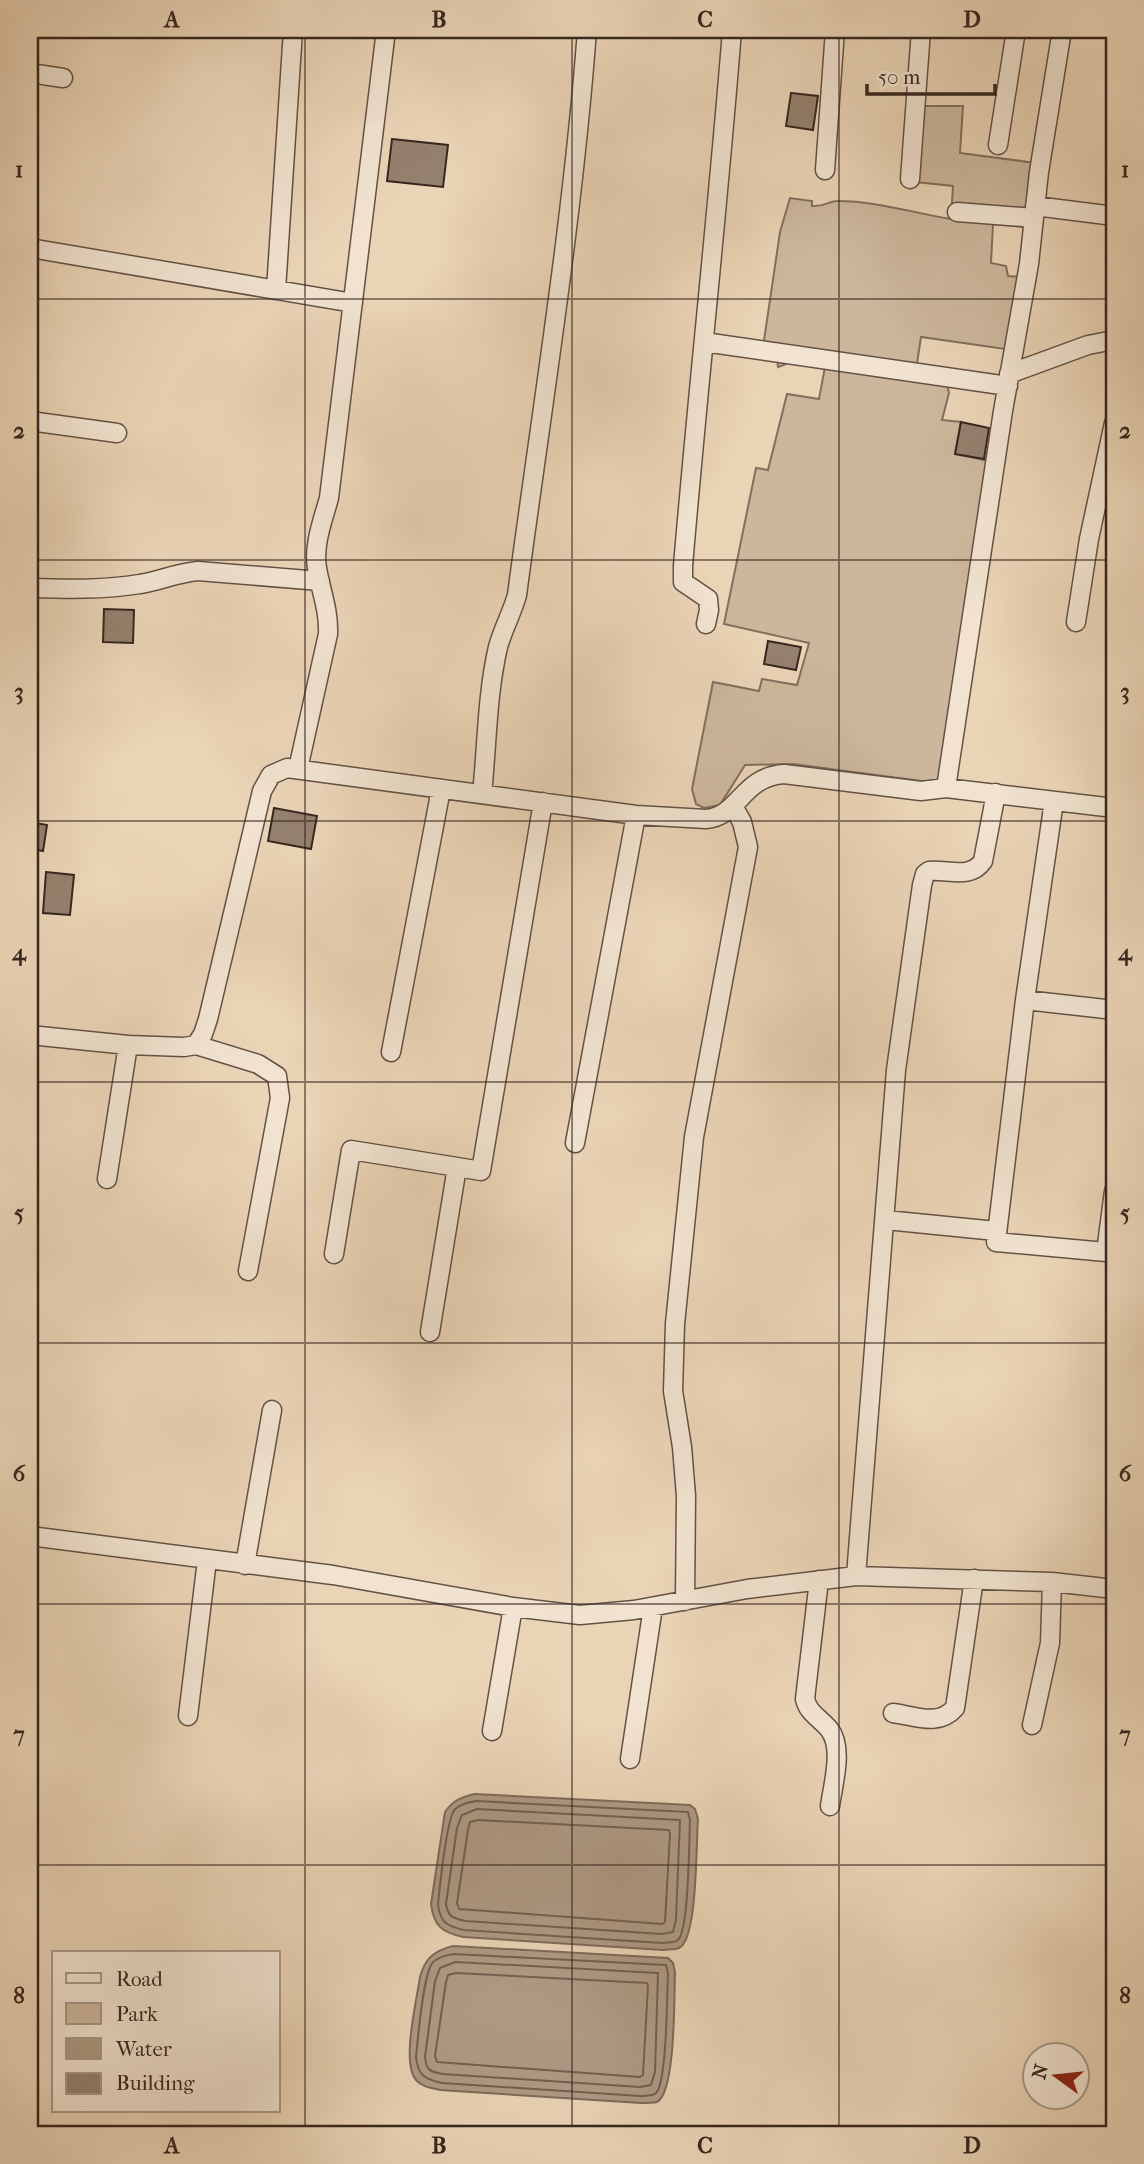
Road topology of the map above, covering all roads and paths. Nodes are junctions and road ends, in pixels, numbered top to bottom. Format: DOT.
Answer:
graph roads {
  1 [pos="293,30"];
  2 [pos="386,30"];
  3 [pos="587,30"];
  4 [pos="732,30"];
  5 [pos="835,30"];
  6 [pos="921,30"];
  7 [pos="1016,30"];
  8 [pos="1062,30"];
  9 [pos="30,73"];
  10 [pos="63,78"];
  11 [pos="998,145"];
  12 [pos="825,170"];
  13 [pos="910,179"];
  14 [pos="957,212"];
  15 [pos="1035,212"];
  16 [pos="1114,216"];
  17 [pos="30,248"];
  18 [pos="276,290"];
  19 [pos="353,303"];
  20 [pos="1114,340"];
  21 [pos="704,342"];
  22 [pos="1008,380"];
  23 [pos="30,421"];
  24 [pos="1114,423"];
  25 [pos="117,433"];
  26 [pos="320,581"];
  27 [pos="30,588"];
  28 [pos="1076,622"];
  29 [pos="706,624"];
  30 [pos="298,769"];
  31 [pos="946,788"];
  32 [pos="441,789"];
  33 [pos="996,793"];
  34 [pos="482,794"];
  35 [pos="1054,801"];
  36 [pos="543,802"];
  37 [pos="733,806"];
  38 [pos="1114,808"];
  39 [pos="636,815"];
  40 [pos="1025,1000"];
  41 [pos="1114,1010"];
  42 [pos="30,1035"];
  43 [pos="128,1045"];
  44 [pos="196,1045"];
  45 [pos="391,1052"];
  46 [pos="575,1143"];
  47 [pos="457,1167"];
  48 [pos="107,1178"];
  49 [pos="1114,1191"];
  50 [pos="886,1220"];
  51 [pos="996,1231"];
  52 [pos="334,1254"];
  53 [pos="248,1271"];
  54 [pos="430,1332"];
  55 [pos="272,1410"];
  56 [pos="30,1536"];
  57 [pos="207,1560"];
  58 [pos="245,1565"];
  59 [pos="856,1576"];
  60 [pos="974,1579"];
  61 [pos="819,1580"];
  62 [pos="1052,1582"];
  63 [pos="1114,1588"];
  64 [pos="685,1601"];
  65 [pos="513,1607"];
  66 [pos="653,1607"];
  67 [pos="893,1713"];
  68 [pos="188,1716"];
  69 [pos="1032,1725"];
  70 [pos="492,1731"];
  71 [pos="630,1759"];
  72 [pos="831,1806"];
  1 -- 18 [label="street"];
  2 -- 19 [label="street"];
  3 -- 34 [label="street"];
  4 -- 21 [label="street"];
  5 -- 12 [label="street"];
  6 -- 13 [label="street"];
  7 -- 11 [label="street"];
  8 -- 15 [label="street"];
  9 -- 10 [label="street"];
  14 -- 15 [label="street"];
  15 -- 16 [label="street"];
  15 -- 22 [label="street"];
  17 -- 18 [label="street"];
  18 -- 19 [label="street"];
  19 -- 26 [label="street"];
  20 -- 22 [label="street"];
  21 -- 22 [label="street"];
  21 -- 29 [label="street"];
  22 -- 31 [label="street"];
  23 -- 25 [label="street"];
  24 -- 28 [label="street"];
  26 -- 27 [label="street"];
  26 -- 30 [label="street"];
  30 -- 32 [label="street"];
  30 -- 44 [label="street"];
  31 -- 33 [label="street"];
  31 -- 37 [label="street"];
  32 -- 34 [label="street"];
  32 -- 45 [label="street"];
  33 -- 35 [label="street"];
  33 -- 50 [label="street"];
  34 -- 36 [label="street"];
  35 -- 38 [label="street"];
  35 -- 40 [label="street"];
  36 -- 39 [label="street"];
  36 -- 47 [label="street"];
  37 -- 39 [label="street"];
  37 -- 64 [label="street"];
  39 -- 46 [label="street"];
  40 -- 41 [label="street"];
  40 -- 51 [label="street"];
  42 -- 43 [label="street"];
  43 -- 44 [label="street"];
  43 -- 48 [label="street"];
  44 -- 53 [label="street"];
  47 -- 52 [label="street"];
  47 -- 54 [label="street"];
  49 -- 51 [label="street"];
  50 -- 51 [label="street"];
  50 -- 59 [label="street"];
  55 -- 58 [label="street"];
  56 -- 57 [label="street"];
  57 -- 58 [label="street"];
  57 -- 68 [label="street"];
  58 -- 65 [label="street"];
  59 -- 60 [label="street"];
  59 -- 61 [label="street"];
  60 -- 62 [label="street"];
  60 -- 67 [label="street"];
  61 -- 64 [label="street"];
  61 -- 72 [label="street"];
  62 -- 63 [label="street"];
  62 -- 69 [label="street"];
  64 -- 66 [label="street"];
  65 -- 66 [label="street"];
  65 -- 70 [label="street"];
  66 -- 71 [label="street"];
}
